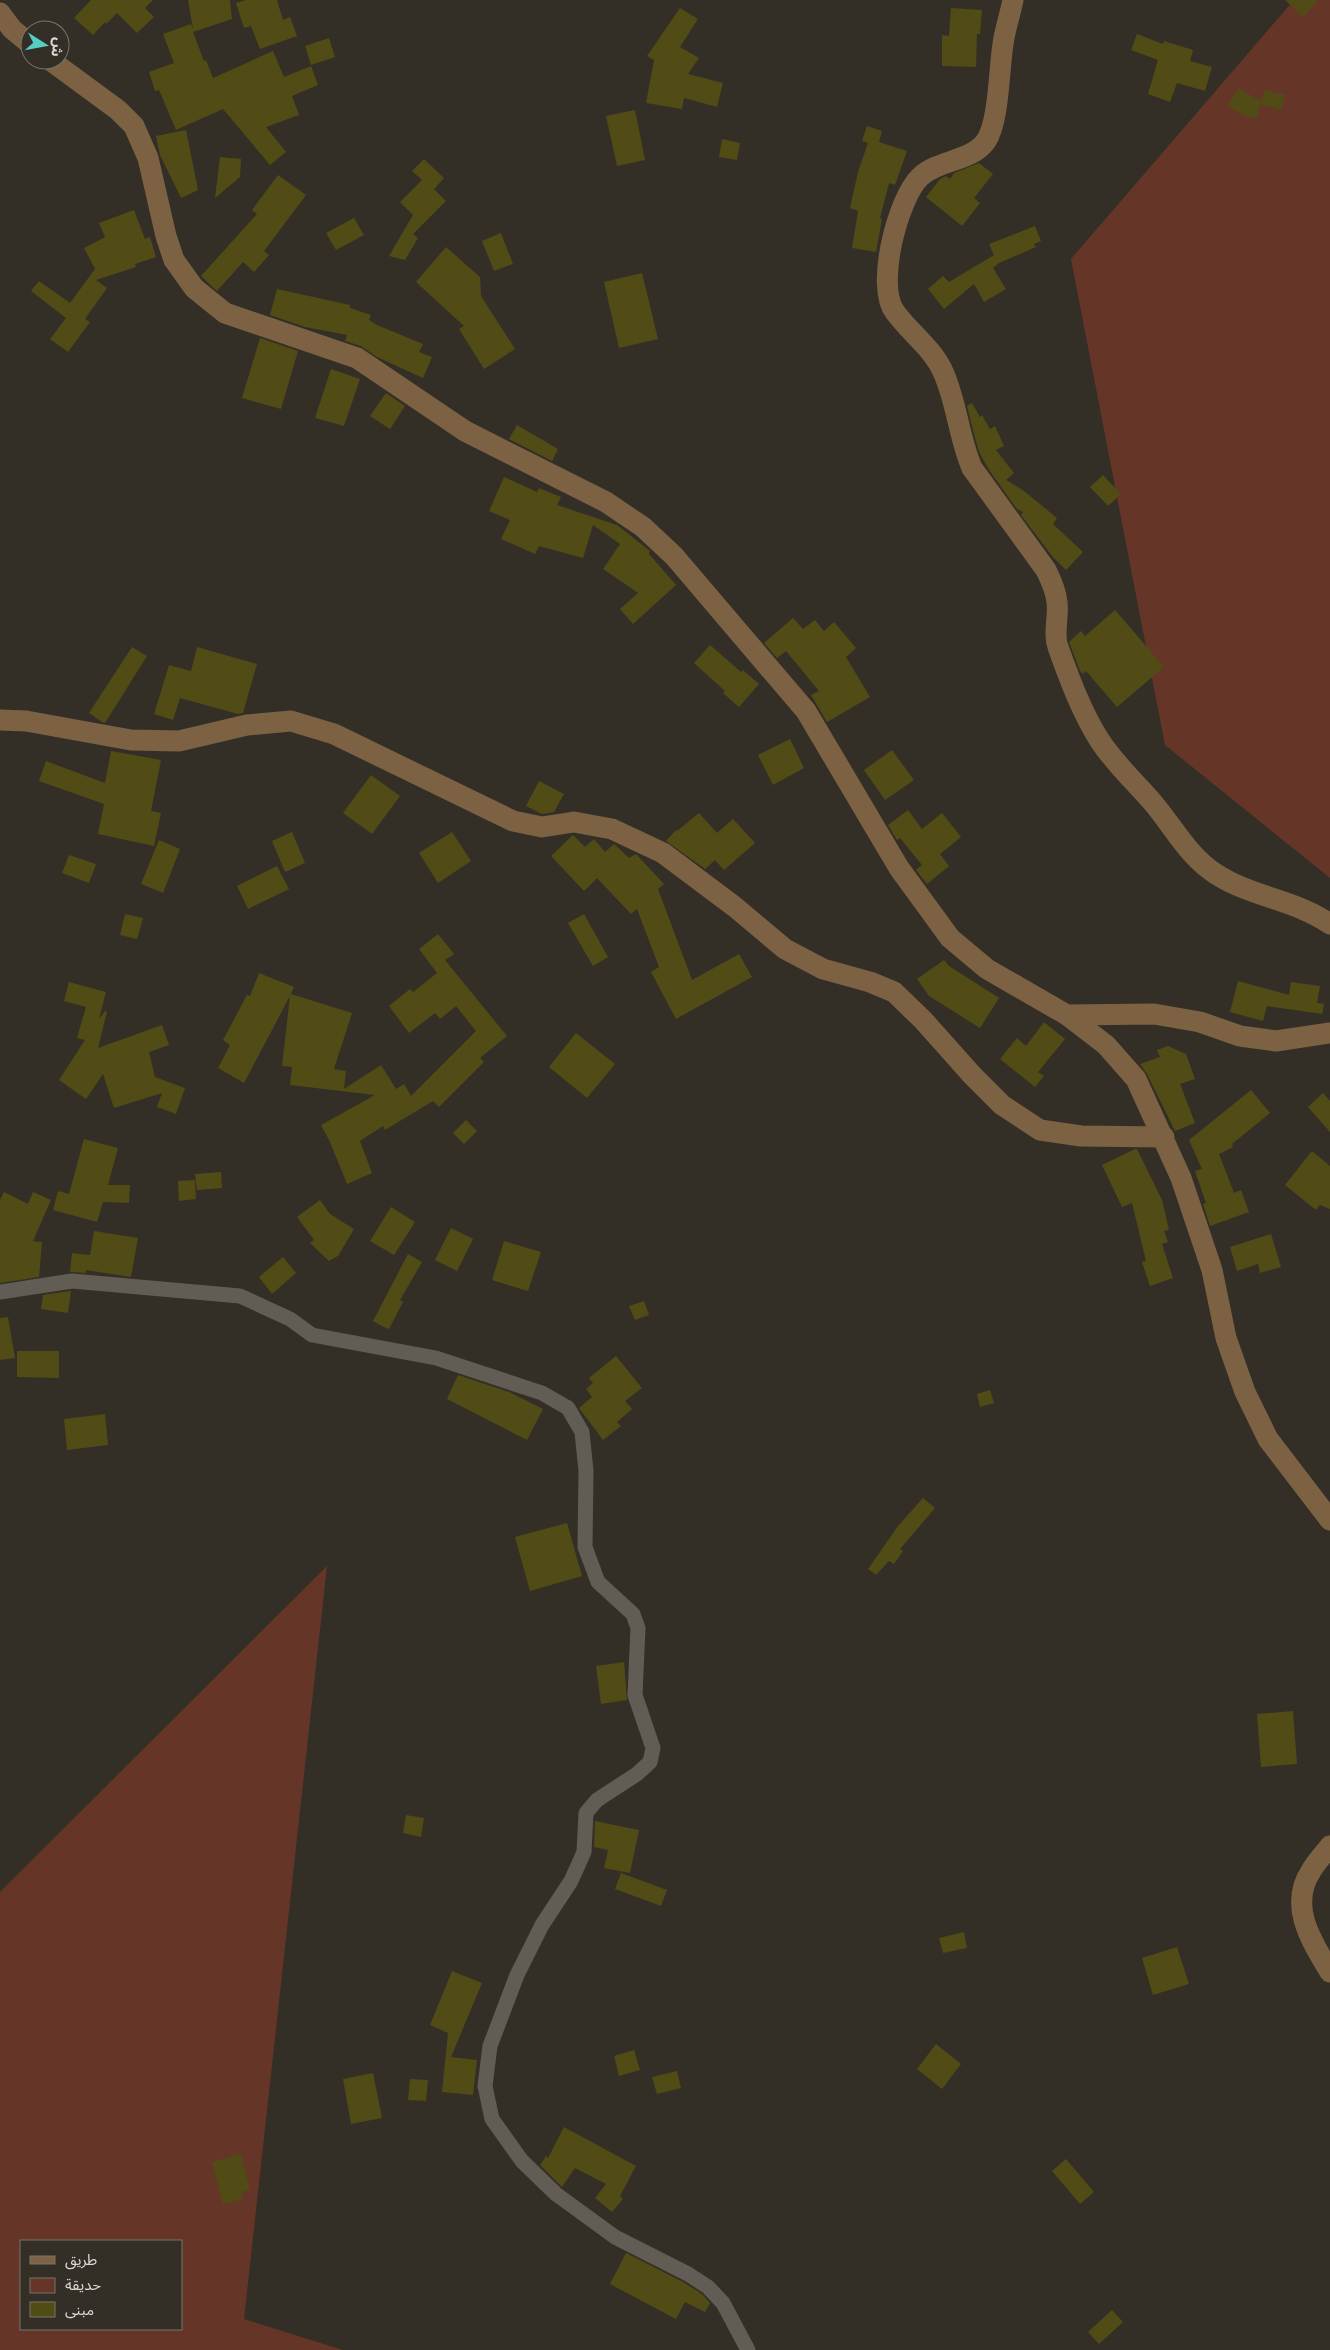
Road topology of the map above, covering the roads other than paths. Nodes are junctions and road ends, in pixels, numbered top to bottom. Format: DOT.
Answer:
graph roads {
  1 [pos="1013,0"];
  2 [pos="0,13"];
  3 [pos="20,36"];
  4 [pos="64,70"];
  5 [pos="0,720"];
  6 [pos="1330,924"];
  7 [pos="1067,1015"];
  8 [pos="1330,1033"];
  9 [pos="1164,1137"];
  10 [pos="0,1292"];
  11 [pos="1330,1520"];
  12 [pos="1330,1846"];
  13 [pos="1330,1972"];
  14 [pos="748,2350"];
  1 -- 6 [label="street"];
  2 -- 3 [label="street"];
  4 -- 7 [label="street"];
  5 -- 9 [label="street"];
  7 -- 8 [label="street"];
  7 -- 9 [label="street"];
  9 -- 11 [label="street"];
  10 -- 14 [label="street"];
  12 -- 13 [label="street"];
}
